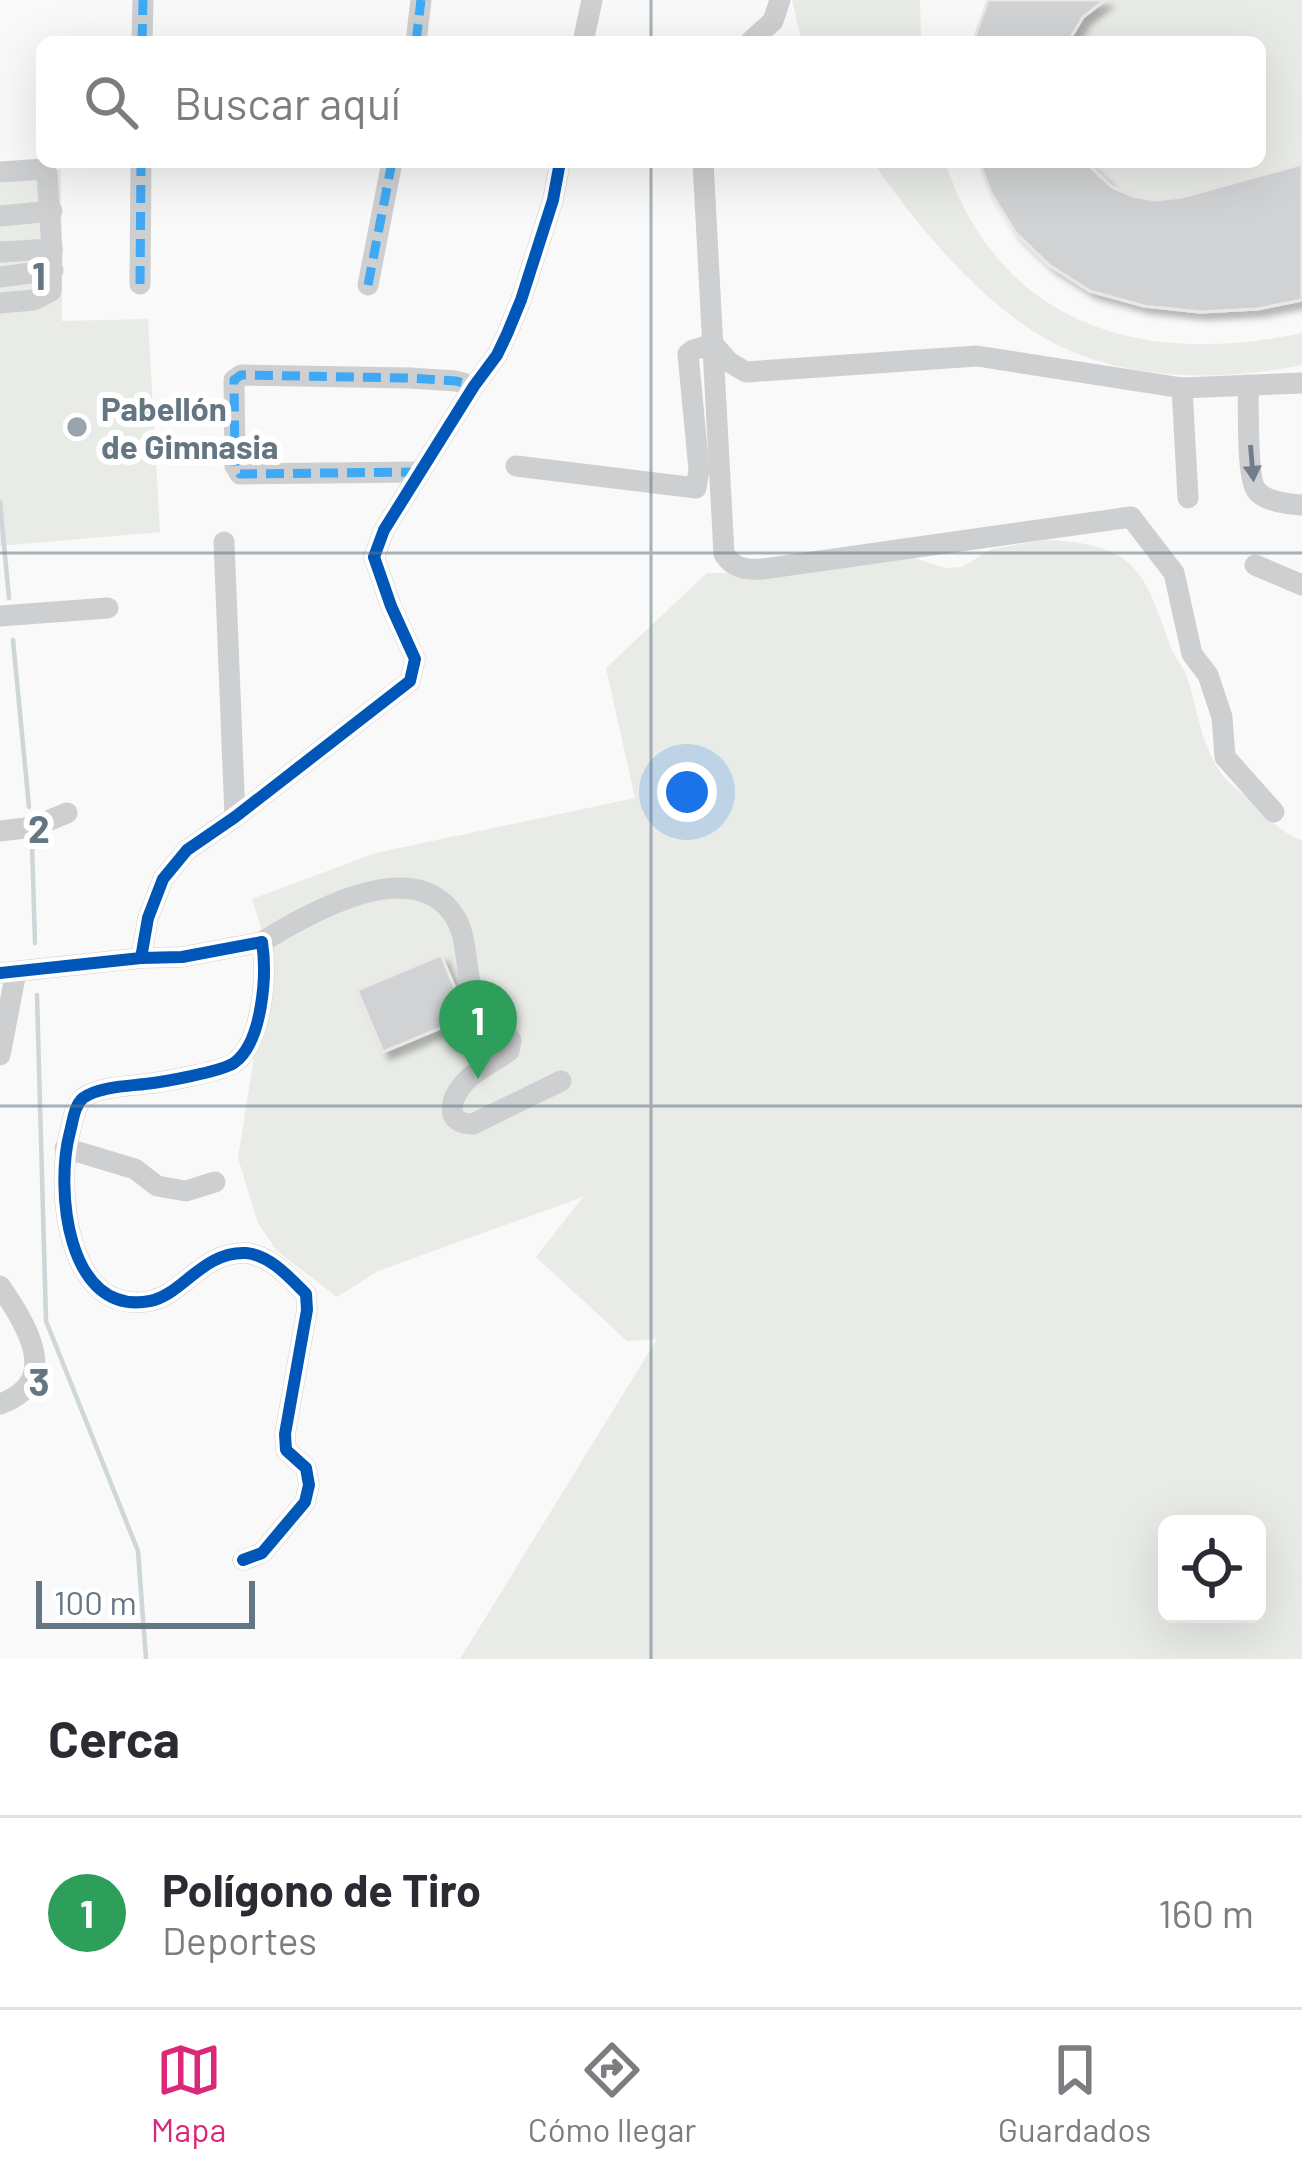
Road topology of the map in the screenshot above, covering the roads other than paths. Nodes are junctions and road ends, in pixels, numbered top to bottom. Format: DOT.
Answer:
graph roads {
  1 [pos="143,0"];
  2 [pos="421,0"];
  3 [pos="592,0"];
  4 [pos="780,0"];
  5 [pos="142,36"];
  6 [pos="417,36"];
  7 [pos="584,36"];
  8 [pos="757,36"];
  9 [pos="141,168"];
  10 [pos="391,168"];
  11 [pos="559,168"];
  12 [pos="703,168"];
  13 [pos="0,172"];
  14 [pos="52,211"];
  15 [pos="0,216"];
  16 [pos="0,252"];
  17 [pos="53,260"];
  18 [pos="0,277"];
  19 [pos="140,284"];
  20 [pos="368,285"];
  21 [pos="0,303"];
  22 [pos="713,344"];
  23 [pos="1302,383"];
  24 [pos="474,386"];
  25 [pos="1248,386"];
  26 [pos="1182,388"];
  27 [pos="516,466"];
  28 [pos="419,472"];
  29 [pos="1188,498"];
  30 [pos="1302,505"];
  31 [pos="224,542"];
  32 [pos="1255,566"];
  33 [pos="1302,585"];
  34 [pos="108,608"];
  35 [pos="0,616"];
  36 [pos="1274,812"];
  37 [pos="68,813"];
  38 [pos="236,817"];
  39 [pos="0,831"];
  40 [pos="262,942"];
  41 [pos="141,958"];
  42 [pos="8,972"];
  43 [pos="0,1055"];
  44 [pos="561,1081"];
  45 [pos="65,1148"];
  46 [pos="215,1182"];
  47 [pos="0,1286"];
  48 [pos="0,1404"];
  49 [pos="243,1560"];
  1 -- 5 [label="street"];
  2 -- 6 [label="street"];
  3 -- 7 [label="street"];
  4 -- 8 [label="street"];
  9 -- 19 [label="street"];
  10 -- 20 [label="street"];
  11 -- 24 [label="street"];
  12 -- 22 [label="street"];
  13 -- 14 [label="street"];
  14 -- 15 [label="street"];
  14 -- 17 [label="street"];
  16 -- 17 [label="street"];
  17 -- 18 [label="street"];
  17 -- 21 [label="street"];
  22 -- 26 [label="street"];
  22 -- 27 [label="street"];
  22 -- 36 [label="street"];
  23 -- 25 [label="street"];
  24 -- 28 [label="street"];
  24 -- 28 [label="street"];
  25 -- 26 [label="street"];
  25 -- 30 [label="street, one-way"];
  26 -- 29 [label="street"];
  28 -- 38 [label="street"];
  31 -- 38 [label="street"];
  32 -- 33 [label="street"];
  34 -- 35 [label="street"];
  37 -- 39 [label="street"];
  38 -- 41 [label="street"];
  40 -- 41 [label="street"];
  40 -- 44 [label="street"];
  40 -- 45 [label="street"];
  41 -- 42 [label="street"];
  42 -- 43 [label="street"];
  45 -- 46 [label="street"];
  45 -- 49 [label="street"];
  47 -- 48 [label="street"];
}
